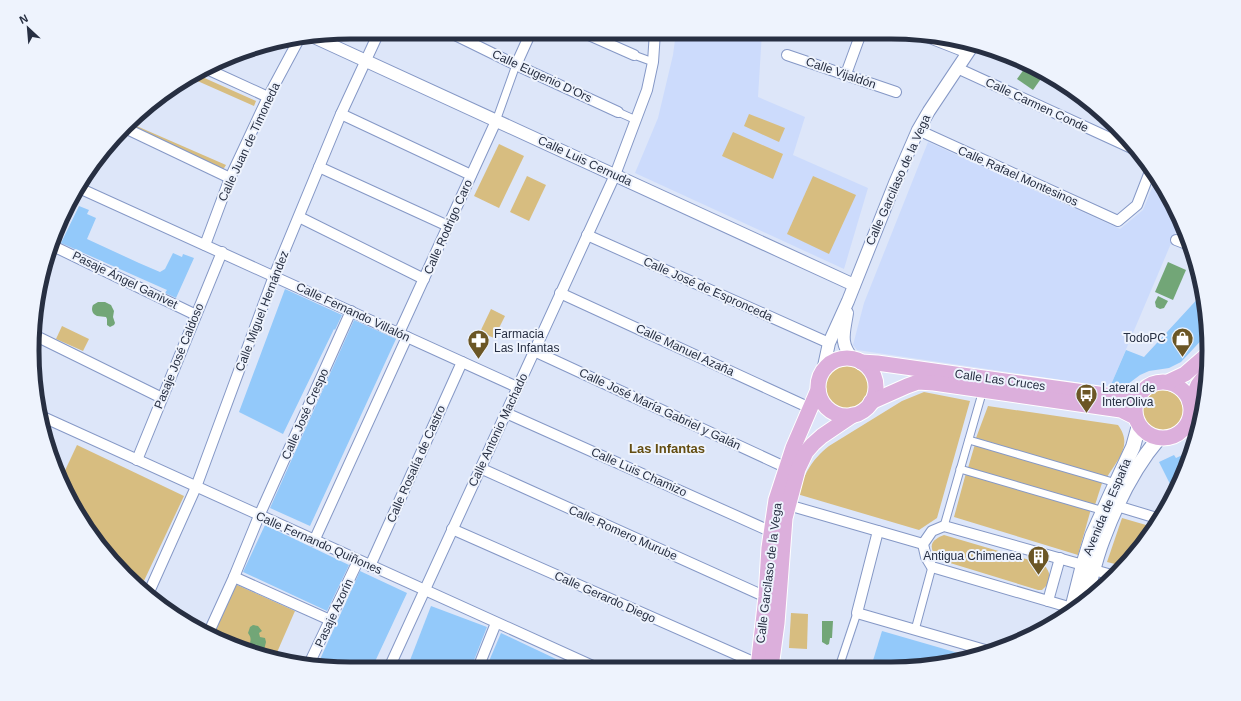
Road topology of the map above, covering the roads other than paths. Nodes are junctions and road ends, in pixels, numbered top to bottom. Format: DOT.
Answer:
graph roads {
  1 [pos="376,39"];
  2 [pos="462,39"];
  3 [pos="528,39"];
  4 [pos="598,39"];
  5 [pos="655,39"];
  6 [pos="859,39"];
  7 [pos="322,41"];
  8 [pos="296,44"];
  9 [pos="970,50"];
  10 [pos="634,55"];
  11 [pos="787,55"];
  12 [pos="365,60"];
  13 [pos="653,62"];
  14 [pos="516,65"];
  15 [pos="957,68"];
  16 [pos="212,71"];
  17 [pos="846,74"];
  18 [pos="896,92"];
  19 [pos="268,97"];
  20 [pos="618,112"];
  21 [pos="341,114"];
  22 [pos="496,120"];
  23 [pos="636,120"];
  24 [pos="130,130"];
  25 [pos="918,130"];
  26 [pos="1125,145"];
  27 [pos="320,167"];
  28 [pos="471,175"];
  29 [pos="615,175"];
  30 [pos="1149,175"];
  31 [pos="230,178"];
  32 [pos="84,190"];
  33 [pos="299,217"];
  34 [pos="448,226"];
  35 [pos="587,235"];
  36 [pos="1176,240"];
  37 [pos="1182,242"];
  38 [pos="205,245"];
  39 [pos="57,248"];
  40 [pos="222,252"];
  41 [pos="274,276"];
  42 [pos="424,279"];
  43 [pos="854,285"];
  44 [pos="560,293"];
  45 [pos="848,301"];
  46 [pos="351,311"];
  47 [pos="196,315"];
  48 [pos="403,335"];
  49 [pos="40,338"];
  50 [pos="829,343"];
  51 [pos="534,351"];
  52 [pos="857,360"];
  53 [pos="1202,360"];
  54 [pos="462,362"];
  55 [pos="823,371"];
  56 [pos="1168,382"];
  57 [pos="1200,383"];
  58 [pos="517,387"];
  59 [pos="818,390"];
  60 [pos="983,390"];
  61 [pos="1139,394"];
  62 [pos="162,398"];
  63 [pos="871,402"];
  64 [pos="1190,403"];
  65 [pos="810,408"];
  66 [pos="506,413"];
  67 [pos="853,415"];
  68 [pos="47,419"];
  69 [pos="1137,421"];
  70 [pos="1194,421"];
  71 [pos="1159,438"];
  72 [pos="969,440"];
  73 [pos="137,460"];
  74 [pos="480,468"];
  75 [pos="787,468"];
  76 [pos="960,469"];
  77 [pos="1116,483"];
  78 [pos="196,488"];
  79 [pos="788,504"];
  80 [pos="1117,506"];
  81 [pos="1104,511"];
  82 [pos="259,516"];
  83 [pos="1154,517"];
  84 [pos="944,526"];
  85 [pos="452,529"];
  86 [pos="878,531"];
  87 [pos="772,532"];
  88 [pos="314,541"];
  89 [pos="923,544"];
  90 [pos="1060,558"];
  91 [pos="358,561"];
  92 [pos="370,566"];
  93 [pos="932,567"];
  94 [pos="1088,568"];
  95 [pos="1108,574"];
  96 [pos="234,577"];
  97 [pos="150,589"];
  98 [pos="424,591"];
  99 [pos="1086,593"];
  100 [pos="766,597"];
  101 [pos="1048,601"];
  102 [pos="1075,602"];
  103 [pos="1066,609"];
  104 [pos="857,612"];
  105 [pos="330,620"];
  106 [pos="496,623"];
  107 [pos="210,629"];
  108 [pos="915,630"];
  109 [pos="980,648"];
  110 [pos="312,659"];
  111 [pos="392,662"];
  112 [pos="480,662"];
  113 [pos="584,662"];
  114 [pos="753,662"];
  115 [pos="762,662"];
  116 [pos="763,662"];
  117 [pos="841,662"];
  1 -- 12 [label="street, Calle Miguel Hernández"];
  2 -- 14 [label="street, Calle Eugenio D'Ors"];
  3 -- 14 [label="street"];
  4 -- 10 [label="street"];
  5 -- 13 [label="street, Calle Antonio Machado"];
  6 -- 17 [label="street"];
  7 -- 12 [label="street, Calle Luis Cernuda"];
  8 -- 19 [label="street, Calle Juan de Timoneda"];
  9 -- 15 [label="street, Calle Garcilaso de la Vega"];
  10 -- 13 [label="street"];
  11 -- 17 [label="street, Calle Vijaldón"];
  12 -- 21 [label="street, Calle Miguel Hernández"];
  12 -- 22 [label="street, Calle Luis Cernuda"];
  13 -- 23 [label="street, Calle Antonio Machado"];
  14 -- 20 [label="street, Calle Eugenio D'Ors"];
  14 -- 22 [label="street"];
  15 -- 25 [label="street, Calle Garcilaso de la Vega"];
  15 -- 26 [label="street, Calle Carmen Conde"];
  16 -- 19 [label="street"];
  17 -- 18 [label="street, Calle Vijaldón"];
  19 -- 31 [label="street, Calle Juan de Timoneda"];
  20 -- 23 [label="street, Calle Eugenio D'Ors"];
  21 -- 27 [label="street, Calle Miguel Hernández"];
  21 -- 28 [label="street"];
  22 -- 28 [label="street, Calle Rodrigo Caro"];
  22 -- 29 [label="street, Calle Luis Cernuda"];
  23 -- 29 [label="street, Calle Antonio Machado"];
  24 -- 31 [label="street"];
  25 -- 30 [label="street, Calle Rafael Montesinos"];
  25 -- 43 [label="street, Calle Garcilaso de la Vega"];
  27 -- 33 [label="street, Calle Miguel Hernández"];
  27 -- 34 [label="street"];
  28 -- 34 [label="street, Calle Rodrigo Caro"];
  29 -- 35 [label="street, Calle Antonio Machado"];
  29 -- 43 [label="street, Calle Luis Cernuda"];
  31 -- 38 [label="street, Calle Juan de Timoneda"];
  32 -- 38 [label="street, Calle Fernando Villalón"];
  33 -- 41 [label="street, Calle Miguel Hernández"];
  33 -- 42 [label="street"];
  34 -- 42 [label="street, Calle Rodrigo Caro"];
  35 -- 44 [label="street, Calle Antonio Machado"];
  35 -- 50 [label="street, Calle José de Espronceda"];
  36 -- 37 [label="street"];
  38 -- 40 [label="street, Calle Fernando Villalón"];
  39 -- 47 [label="street, Pasaje Ángel Ganivet"];
  40 -- 41 [label="street, Calle Fernando Villalón"];
  40 -- 47 [label="street, Pasaje José Caldoso"];
  41 -- 46 [label="street, Calle Fernando Villalón"];
  41 -- 78 [label="street, Calle Miguel Hernández"];
  42 -- 48 [label="street, Calle Rodrigo Caro"];
  43 -- 45 [label="street, Calle Garcilaso de la Vega"];
  44 -- 51 [label="street, Calle Antonio Machado"];
  44 -- 65 [label="street, Calle Manuel Azaña"];
  45 -- 50 [label="street, Calle Garcilaso de la Vega"];
  45 -- 52 [label="street, Calle Garcilaso de la Vega"];
  46 -- 48 [label="street, Calle Fernando Villalón"];
  46 -- 82 [label="street, Calle José Crespo"];
  47 -- 62 [label="street, Pasaje José Caldoso"];
  48 -- 54 [label="street, Calle Fernando Villalón"];
  48 -- 88 [label="street, Calle Rodrigo Caro"];
  49 -- 62 [label="street"];
  50 -- 55 [label="street, Calle Garcilaso de la Vega"];
  51 -- 58 [label="street, Calle Antonio Machado"];
  51 -- 75 [label="street, Calle José María Gabriel y Galán"];
  52 -- 55 [label="main road"];
  52 -- 61 [label="main road, Calle Las Cruces"];
  52 -- 63 [label="main road"];
  53 -- 56 [label="main road"];
  54 -- 58 [label="street, Calle Fernando Villalón"];
  54 -- 92 [label="street, Calle Rosalía de Castro"];
  55 -- 59 [label="main road"];
  56 -- 61 [label="main road"];
  56 -- 64 [label="main road"];
  57 -- 64 [label="main road"];
  58 -- 66 [label="street, Calle Antonio Machado"];
  59 -- 65 [label="main road, Calle Garcilaso de la Vega"];
  59 -- 67 [label="main road"];
  60 -- 63 [label="main road, Calle Las Cruces"];
  60 -- 69 [label="main road, Calle Las Cruces"];
  60 -- 72 [label="street"];
  61 -- 69 [label="main road"];
  62 -- 73 [label="street, Pasaje José Caldoso"];
  63 -- 67 [label="main road"];
  64 -- 70 [label="main road"];
  65 -- 75 [label="main road, Calle Garcilaso de la Vega"];
  66 -- 74 [label="street, Calle Antonio Machado"];
  66 -- 87 [label="street, Calle Luis Chamizo"];
  67 -- 79 [label="main road, Calle Garcilaso de la Vega"];
  68 -- 73 [label="street, Calle Fernando Quiñones"];
  69 -- 71 [label="main road"];
  69 -- 77 [label="main road, Avenida de España"];
  70 -- 71 [label="main road"];
  71 -- 80 [label="main road, Avenida de España"];
  72 -- 76 [label="street"];
  72 -- 77 [label="street"];
  73 -- 78 [label="street, Calle Fernando Quiñones"];
  74 -- 85 [label="street, Calle Antonio Machado"];
  74 -- 100 [label="street, Calle Romero Murube"];
  75 -- 87 [label="main road, Calle Garcilaso de la Vega"];
  76 -- 81 [label="street"];
  76 -- 84 [label="street"];
  77 -- 81 [label="main road, Avenida de España"];
  78 -- 82 [label="street, Calle Fernando Quiñones"];
  78 -- 97 [label="street, Calle Miguel Hernández"];
  79 -- 86 [label="street"];
  79 -- 116 [label="main road, Calle Garcilaso de la Vega"];
  80 -- 83 [label="street"];
  80 -- 94 [label="main road, Avenida de España"];
  81 -- 94 [label="main road, Avenida de España"];
  82 -- 88 [label="street, Calle Fernando Quiñones"];
  82 -- 96 [label="street, Calle José Crespo"];
  84 -- 89 [label="street"];
  84 -- 90 [label="street"];
  85 -- 98 [label="street, Calle Antonio Machado"];
  85 -- 114 [label="street, Calle Gerardo Diego"];
  86 -- 89 [label="street"];
  86 -- 104 [label="street"];
  87 -- 100 [label="main road, Calle Garcilaso de la Vega"];
  88 -- 91 [label="street, Calle Fernando Quiñones"];
  89 -- 93 [label="street"];
  90 -- 94 [label="street"];
  90 -- 101 [label="street"];
  91 -- 92 [label="street, Calle Fernando Quiñones"];
  91 -- 105 [label="street, Pasaje Azorín"];
  92 -- 98 [label="street, Calle Fernando Quiñones"];
  93 -- 101 [label="street"];
  93 -- 108 [label="street"];
  94 -- 95 [label="street"];
  94 -- 99 [label="main road, Avenida de España"];
  94 -- 102 [label="main road, Avenida de España"];
  96 -- 105 [label="street"];
  96 -- 107 [label="street, Calle José Crespo"];
  98 -- 106 [label="street, Calle Fernando Quiñones"];
  98 -- 111 [label="street, Calle Antonio Machado"];
  100 -- 115 [label="main road, Calle Garcilaso de la Vega"];
  101 -- 103 [label="street"];
  104 -- 108 [label="street"];
  104 -- 117 [label="street"];
  105 -- 110 [label="street, Pasaje Azorín"];
  106 -- 112 [label="street"];
  106 -- 113 [label="street, Calle Fernando Quiñones"];
  108 -- 109 [label="street"];
}
